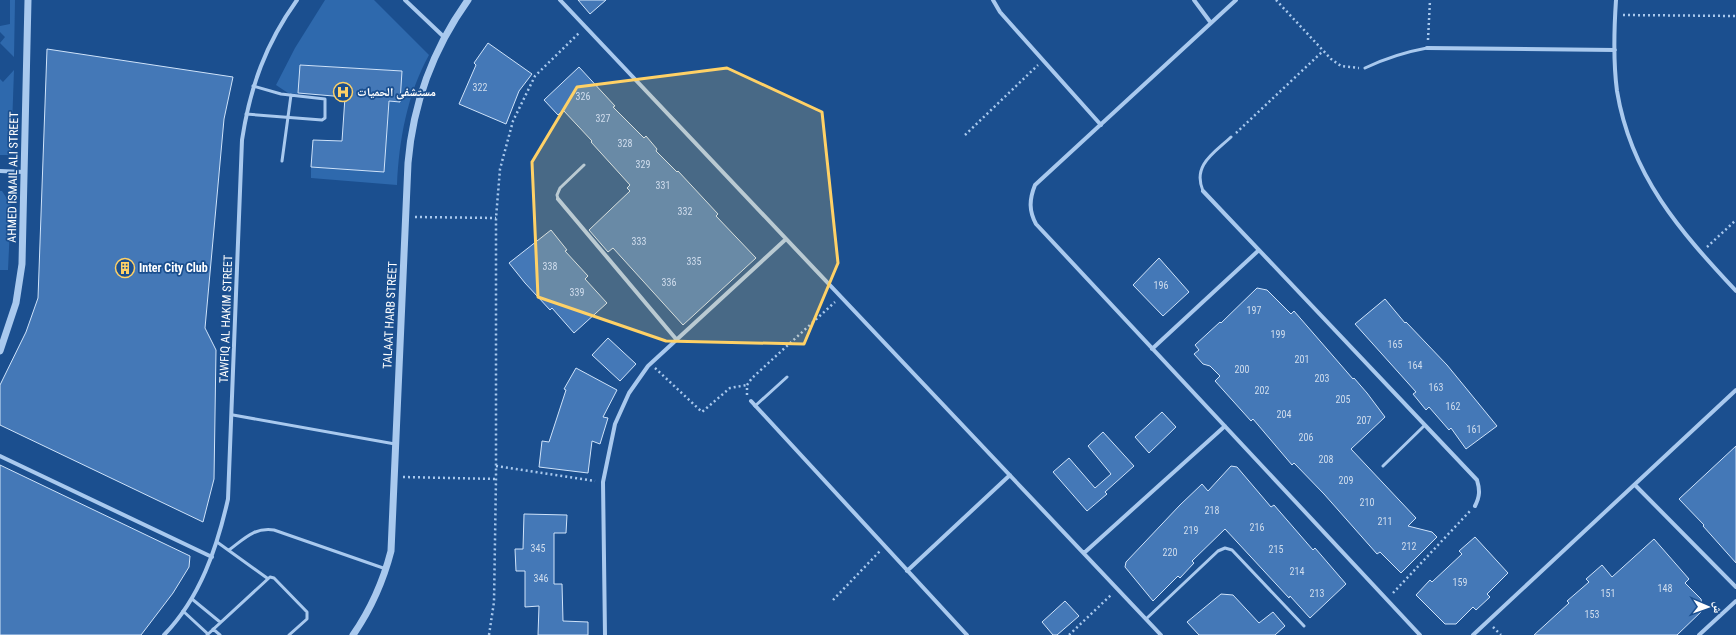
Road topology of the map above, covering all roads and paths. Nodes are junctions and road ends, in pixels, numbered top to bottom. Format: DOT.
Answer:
graph roads {
  1 [pos="28,0"];
  2 [pos="298,0"];
  3 [pos="405,0"];
  4 [pos="468,0"];
  5 [pos="560,0"];
  6 [pos="992,0"];
  7 [pos="1194,0"];
  8 [pos="1236,0"];
  9 [pos="1276,0"];
  10 [pos="1430,0"];
  11 [pos="1616,0"];
  12 [pos="1615,15"];
  13 [pos="1736,16"];
  14 [pos="1211,23"];
  15 [pos="585,27"];
  16 [pos="444,37"];
  17 [pos="1427,48"];
  18 [pos="1615,50"];
  19 [pos="1323,51"];
  20 [pos="1043,61"];
  21 [pos="1365,68"];
  22 [pos="254,86"];
  23 [pos="291,96"];
  24 [pos="246,114"];
  25 [pos="288,118"];
  26 [pos="1101,125"];
  27 [pos="965,135"];
  28 [pos="1231,137"];
  29 [pos="282,161"];
  30 [pos="584,165"];
  31 [pos="0,171"];
  32 [pos="24,172"];
  33 [pos="1203,191"];
  34 [pos="558,199"];
  35 [pos="406,217"];
  36 [pos="496,218"];
  37 [pos="1736,220"];
  38 [pos="786,239"];
  39 [pos="1259,250"];
  40 [pos="1700,253"];
  41 [pos="1736,291"];
  42 [pos="841,297"];
  43 [pos="676,339"];
  44 [pos="1152,349"];
  45 [pos="0,351"];
  46 [pos="651,364"];
  47 [pos="787,377"];
  48 [pos="747,385"];
  49 [pos="1736,390"];
  50 [pos="751,401"];
  51 [pos="755,406"];
  52 [pos="233,415"];
  53 [pos="1425,425"];
  54 [pos="1225,426"];
  55 [pos="396,444"];
  56 [pos="0,456"];
  57 [pos="496,466"];
  58 [pos="1383,466"];
  59 [pos="1010,475"];
  60 [pos="394,477"];
  61 [pos="496,480"];
  62 [pos="603,482"];
  63 [pos="1635,485"];
  64 [pos="1475,506"];
  65 [pos="217,542"];
  66 [pos="885,547"];
  67 [pos="229,550"];
  68 [pos="1084,553"];
  69 [pos="212,557"];
  70 [pos="386,569"];
  71 [pos="907,571"];
  72 [pos="267,578"];
  73 [pos="1736,587"];
  74 [pos="1118,589"];
  75 [pos="192,599"];
  76 [pos="1387,599"];
  77 [pos="833,600"];
  78 [pos="1736,601"];
  79 [pos="183,611"];
  80 [pos="1146,619"];
  81 [pos="220,622"];
  82 [pos="1304,626"];
  83 [pos="213,628"];
  84 [pos="164,635"];
  85 [pos="207,635"];
  86 [pos="220,635"];
  87 [pos="289,635"];
  88 [pos="353,635"];
  89 [pos="489,635"];
  90 [pos="605,635"];
  91 [pos="967,635"];
  92 [pos="1069,635"];
  93 [pos="1161,635"];
  94 [pos="1420,635"];
  95 [pos="1473,635"];
  96 [pos="1699,635"];
  1 -- 32 [label="street, AHMED ISMAIL ALI STREET"];
  2 -- 22 [label="street, TAWFIQ AL HAKIM STREET"];
  3 -- 16 [label="street"];
  4 -- 16 [label="street, TALAAT HARB STREET"];
  5 -- 15 [label="street"];
  6 -- 20 [label="street"];
  7 -- 14 [label="street"];
  8 -- 14 [label="street"];
  9 -- 19 [label="path"];
  10 -- 17 [label="path"];
  11 -- 12 [label="street"];
  12 -- 13 [label="path"];
  12 -- 18 [label="street"];
  14 -- 26 [label="street"];
  15 -- 36 [label="path"];
  15 -- 38 [label="street"];
  16 -- 35 [label="street, TALAAT HARB STREET"];
  17 -- 18 [label="street"];
  17 -- 21 [label="lane"];
  18 -- 40 [label="street"];
  19 -- 21 [label="path"];
  19 -- 28 [label="path"];
  20 -- 26 [label="street"];
  20 -- 27 [label="path"];
  22 -- 23 [label="lane"];
  22 -- 24 [label="street, TAWFIQ AL HAKIM STREET"];
  23 -- 25 [label="lane"];
  23 -- 25 [label="lane"];
  24 -- 25 [label="lane"];
  24 -- 52 [label="street, TAWFIQ AL HAKIM STREET"];
  25 -- 29 [label="lane"];
  26 -- 44 [label="street"];
  28 -- 33 [label="lane"];
  30 -- 34 [label="lane"];
  31 -- 32 [label="street"];
  32 -- 45 [label="street, AHMED ISMAIL ALI STREET"];
  33 -- 39 [label="street"];
  34 -- 43 [label="street"];
  35 -- 36 [label="path"];
  35 -- 55 [label="street, TALAAT HARB STREET"];
  36 -- 57 [label="path"];
  37 -- 40 [label="path"];
  38 -- 42 [label="street"];
  38 -- 43 [label="street"];
  39 -- 44 [label="street"];
  39 -- 53 [label="street"];
  40 -- 41 [label="street"];
  42 -- 48 [label="path"];
  42 -- 59 [label="street"];
  43 -- 46 [label="street"];
  44 -- 54 [label="street"];
  46 -- 48 [label="path"];
  46 -- 62 [label="street"];
  47 -- 51 [label="lane"];
  48 -- 50 [label="path"];
  49 -- 63 [label="street"];
  50 -- 51 [label="street"];
  51 -- 66 [label="street"];
  52 -- 55 [label="lane"];
  52 -- 65 [label="street, TAWFIQ AL HAKIM STREET"];
  53 -- 58 [label="lane"];
  53 -- 64 [label="street"];
  54 -- 68 [label="street"];
  54 -- 76 [label="street"];
  55 -- 60 [label="street, TALAAT HARB STREET"];
  56 -- 69 [label="street"];
  57 -- 61 [label="path"];
  57 -- 62 [label="path"];
  59 -- 68 [label="street"];
  59 -- 71 [label="street"];
  60 -- 61 [label="path"];
  60 -- 70 [label="street, TALAAT HARB STREET"];
  61 -- 89 [label="path"];
  62 -- 90 [label="street"];
  63 -- 73 [label="street"];
  63 -- 95 [label="street"];
  64 -- 76 [label="path"];
  65 -- 67 [label="lane"];
  65 -- 69 [label="street, TAWFIQ AL HAKIM STREET"];
  66 -- 71 [label="street"];
  66 -- 77 [label="path"];
  67 -- 70 [label="lane"];
  67 -- 72 [label="lane"];
  68 -- 74 [label="street"];
  69 -- 75 [label="street, TAWFIQ AL HAKIM STREET"];
  70 -- 88 [label="street, TALAAT HARB STREET"];
  71 -- 91 [label="street"];
  72 -- 81 [label="lane"];
  72 -- 87 [label="lane"];
  74 -- 80 [label="street"];
  74 -- 92 [label="path"];
  75 -- 79 [label="street, TAWFIQ AL HAKIM STREET"];
  75 -- 81 [label="lane"];
  76 -- 94 [label="street"];
  78 -- 96 [label="street"];
  79 -- 84 [label="street, TAWFIQ AL HAKIM STREET"];
  79 -- 85 [label="lane"];
  80 -- 82 [label="lane"];
  80 -- 93 [label="street"];
  81 -- 83 [label="lane"];
  83 -- 85 [label="lane"];
  83 -- 86 [label="lane"];
}
